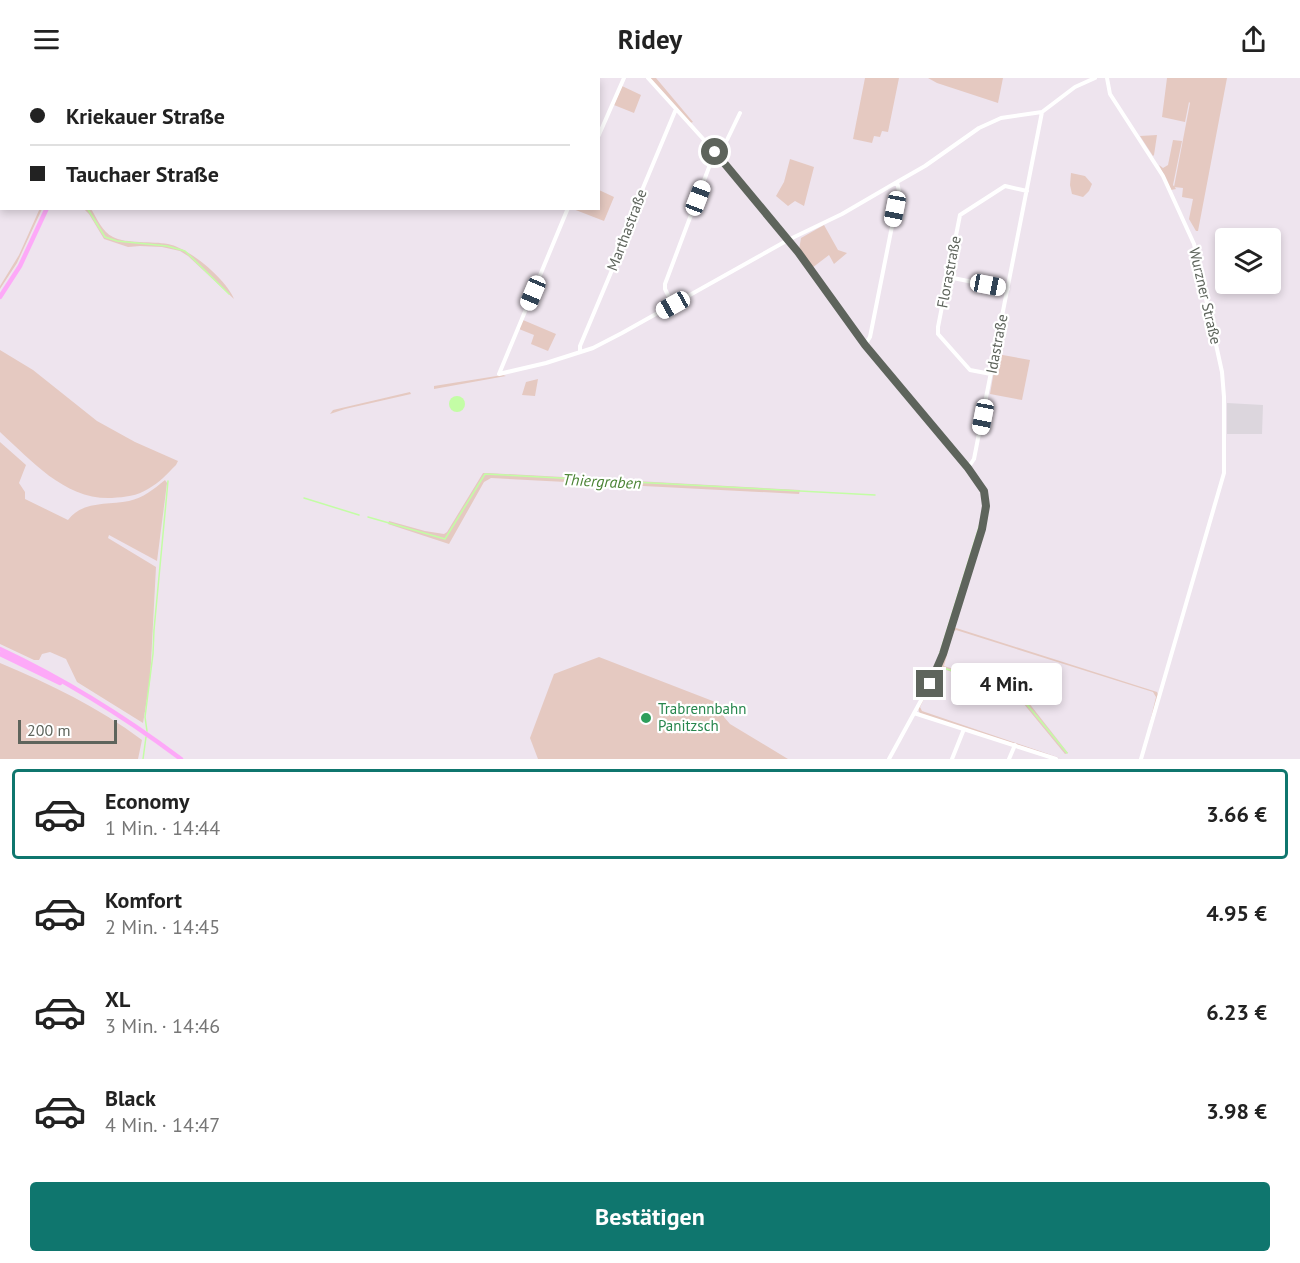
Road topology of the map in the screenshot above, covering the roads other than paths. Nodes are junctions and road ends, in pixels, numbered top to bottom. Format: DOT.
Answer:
graph roads {
  1 [pos="624,78"];
  2 [pos="648,78"];
  3 [pos="1095,78"];
  4 [pos="1107,78"];
  5 [pos="676,109"];
  6 [pos="1042,112"];
  7 [pos="740,113"];
  8 [pos="600,132"];
  9 [pos="715,152"];
  10 [pos="897,182"];
  11 [pos="1027,191"];
  12 [pos="46,210"];
  13 [pos="567,210"];
  14 [pos="788,240"];
  15 [pos="948,277"];
  16 [pos="1008,289"];
  17 [pos="0,297"];
  18 [pos="673,305"];
  19 [pos="865,345"];
  20 [pos="580,352"];
  21 [pos="991,375"];
  22 [pos="968,468"];
  23 [pos="0,649"];
  24 [pos="0,654"];
  25 [pos="68,686"];
  26 [pos="914,713"];
  27 [pos="964,729"];
  28 [pos="1015,745"];
  29 [pos="1009,758"];
  30 [pos="181,759"];
  31 [pos="889,759"];
  32 [pos="952,759"];
  33 [pos="1015,759"];
  34 [pos="1056,759"];
  35 [pos="1141,759"];
  1 -- 8 [label="street"];
  2 -- 5 [label="street"];
  3 -- 6 [label="street"];
  4 -- 35 [label="street, Wurzner Straße"];
  5 -- 9 [label="street"];
  5 -- 20 [label="street, Marthastraße"];
  6 -- 10 [label="street"];
  6 -- 11 [label="street, Idastraße"];
  7 -- 9 [label="street"];
  9 -- 14 [label="street"];
  9 -- 18 [label="street"];
  10 -- 14 [label="street"];
  10 -- 19 [label="street"];
  11 -- 15 [label="street, Florastraße"];
  11 -- 16 [label="street, Idastraße"];
  12 -- 17 [label="main road"];
  13 -- 20 [label="street"];
  14 -- 18 [label="street"];
  14 -- 19 [label="street"];
  15 -- 16 [label="street"];
  15 -- 21 [label="street, Florastraße"];
  16 -- 21 [label="street, Idastraße"];
  18 -- 20 [label="street"];
  19 -- 22 [label="street"];
  21 -- 22 [label="street, Idastraße"];
  22 -- 26 [label="street"];
  23 -- 25 [label="main road"];
  24 -- 25 [label="main road"];
  25 -- 30 [label="main road"];
  26 -- 27 [label="street"];
  26 -- 31 [label="street"];
  27 -- 28 [label="street"];
  27 -- 32 [label="street"];
  28 -- 29 [label="street"];
  28 -- 34 [label="street"];
  29 -- 33 [label="street"];
}
